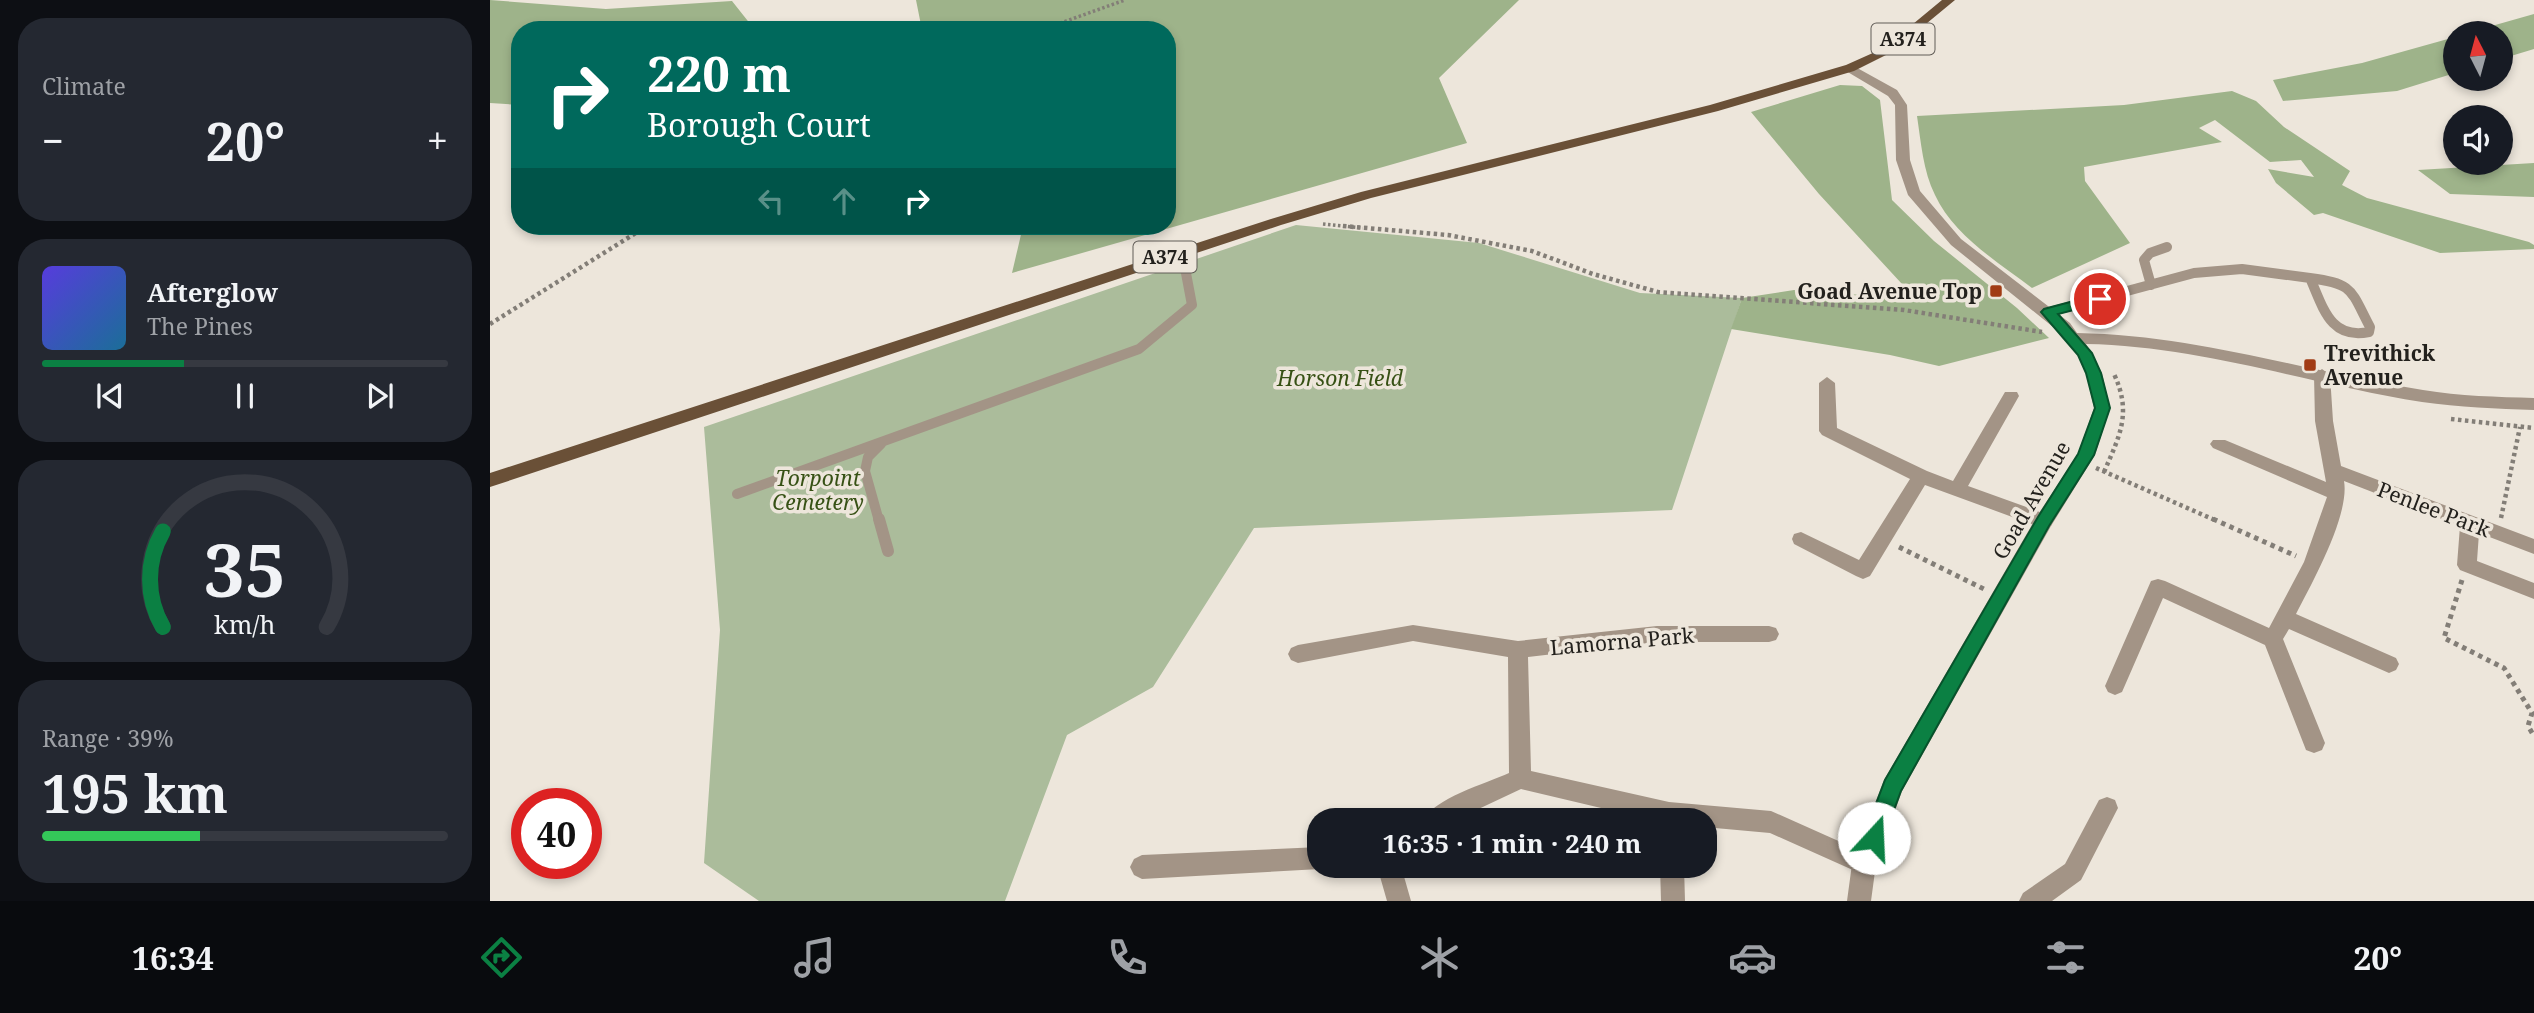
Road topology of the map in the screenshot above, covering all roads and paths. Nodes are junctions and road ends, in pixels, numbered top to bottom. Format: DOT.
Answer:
graph roads {
  1 [pos="1125,0"];
  2 [pos="1949,0"];
  3 [pos="1066,21"];
  4 [pos="1850,68"];
  5 [pos="1306,213"];
  6 [pos="633,235"];
  7 [pos="2167,247"];
  8 [pos="1182,252"];
  9 [pos="2309,277"];
  10 [pos="2151,285"];
  11 [pos="2049,312"];
  12 [pos="490,324"];
  13 [pos="2073,338"];
  14 [pos="2322,375"];
  15 [pos="1827,383"];
  16 [pos="2011,396"];
  17 [pos="2534,404"];
  18 [pos="2520,427"];
  19 [pos="883,442"];
  20 [pos="2219,444"];
  21 [pos="2081,462"];
  22 [pos="2334,470"];
  23 [pos="1922,476"];
  24 [pos="490,481"];
  25 [pos="1957,489"];
  26 [pos="737,494"];
  27 [pos="2337,494"];
  28 [pos="2043,522"];
  29 [pos="2470,523"];
  30 [pos="2498,533"];
  31 [pos="1801,539"];
  32 [pos="1883,539"];
  33 [pos="2534,547"];
  34 [pos="888,551"];
  35 [pos="2313,563"];
  36 [pos="2467,565"];
  37 [pos="2534,591"];
  38 [pos="2000,598"];
  39 [pos="2285,618"];
  40 [pos="1769,634"];
  41 [pos="2273,639"];
  42 [pos="1518,650"];
  43 [pos="1298,654"];
  44 [pos="2389,664"];
  45 [pos="2115,686"];
  46 [pos="2534,736"];
  47 [pos="2314,743"];
  48 [pos="1520,779"];
  49 [pos="1455,808"];
  50 [pos="1634,808"];
  51 [pos="2107,808"];
  52 [pos="1717,819"];
  53 [pos="1307,859"];
  54 [pos="1864,864"];
  55 [pos="1142,867"];
  56 [pos="1392,878"];
  57 [pos="1672,878"];
  58 [pos="1399,901"];
  59 [pos="1673,901"];
  60 [pos="1859,901"];
  61 [pos="2032,901"];
  1 -- 3 [label="path"];
  2 -- 4 [label="main road, A374"];
  4 -- 5 [label="main road, A374"];
  4 -- 11 [label="street, Goad Avenue"];
  5 -- 8 [label="main road, A374"];
  5 -- 13 [label="path"];
  6 -- 12 [label="path"];
  7 -- 10 [label="lane"];
  8 -- 19 [label="lane"];
  8 -- 24 [label="main road, A374"];
  9 -- 9 [label="lane"];
  9 -- 10 [label="lane"];
  10 -- 11 [label="lane"];
  11 -- 13 [label="street, Goad Avenue"];
  13 -- 14 [label="street"];
  13 -- 21 [label="street, Goad Avenue"];
  14 -- 17 [label="street"];
  14 -- 22 [label="street"];
  15 -- 23 [label="street"];
  16 -- 25 [label="street"];
  18 -- 30 [label="path"];
  19 -- 26 [label="lane"];
  19 -- 34 [label="lane"];
  20 -- 27 [label="street"];
  21 -- 28 [label="street, Goad Avenue"];
  21 -- 35 [label="path"];
  22 -- 27 [label="street"];
  22 -- 29 [label="street, Penlee Park"];
  23 -- 25 [label="street"];
  23 -- 32 [label="street"];
  25 -- 28 [label="street"];
  27 -- 35 [label="street"];
  28 -- 38 [label="street, Goad Avenue"];
  29 -- 30 [label="street, Penlee Park"];
  29 -- 36 [label="street"];
  30 -- 33 [label="street, Penlee Park"];
  31 -- 32 [label="street"];
  32 -- 38 [label="path"];
  35 -- 39 [label="street"];
  36 -- 37 [label="street"];
  36 -- 46 [label="path"];
  38 -- 54 [label="street, Goad Avenue"];
  39 -- 41 [label="street"];
  39 -- 44 [label="street"];
  40 -- 42 [label="street, Lamorna Park"];
  41 -- 45 [label="street"];
  41 -- 47 [label="street"];
  42 -- 43 [label="street, Lamorna Park"];
  42 -- 48 [label="street"];
  48 -- 49 [label="street"];
  48 -- 50 [label="street"];
  51 -- 61 [label="street"];
  52 -- 54 [label="street"];
  53 -- 55 [label="street"];
  54 -- 60 [label="street, Goad Avenue"];
  56 -- 58 [label="street"];
  57 -- 59 [label="street"];
}
